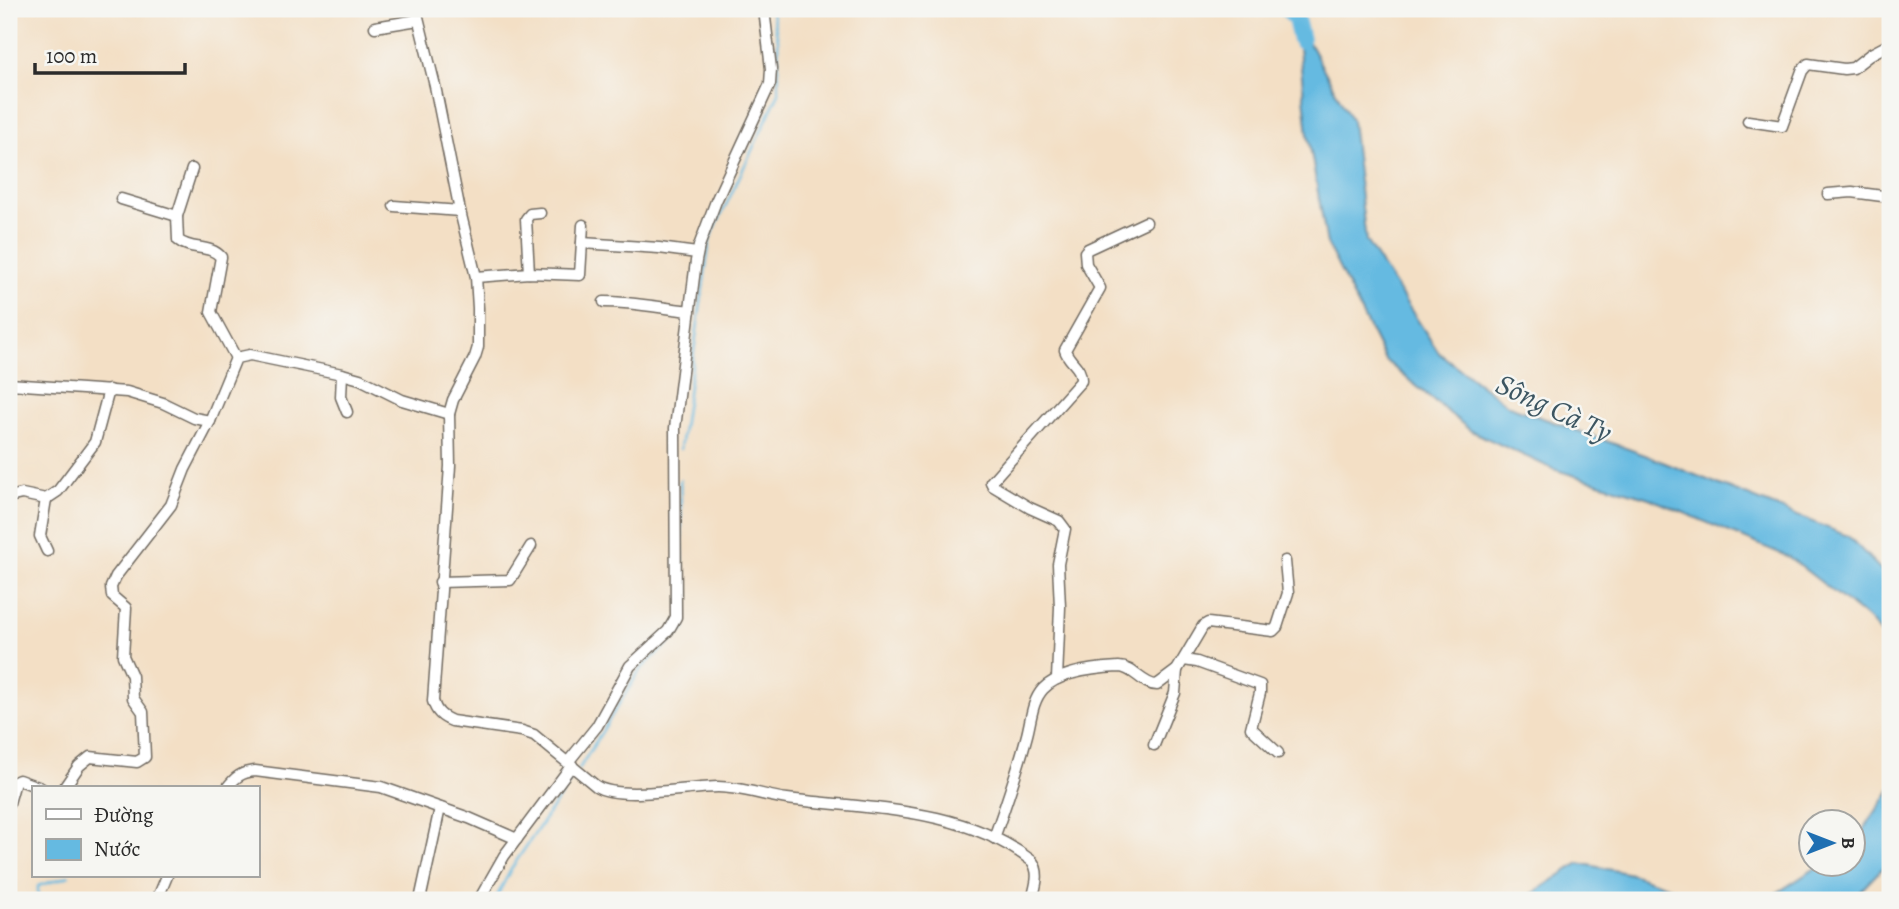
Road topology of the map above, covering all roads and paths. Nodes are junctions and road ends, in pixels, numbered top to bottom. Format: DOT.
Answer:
graph roads {
  1 [pos="764,9"];
  2 [pos="417,14"];
  3 [pos="375,27"];
  4 [pos="1890,44"];
  5 [pos="1748,121"];
  6 [pos="192,169"];
  7 [pos="1828,194"];
  8 [pos="1890,197"];
  9 [pos="121,200"];
  10 [pos="394,206"];
  11 [pos="460,211"];
  12 [pos="540,213"];
  13 [pos="177,216"];
  14 [pos="1146,222"];
  15 [pos="583,225"];
  16 [pos="582,243"];
  17 [pos="697,253"];
  18 [pos="529,273"];
  19 [pos="476,276"];
  20 [pos="604,303"];
  21 [pos="690,311"];
  22 [pos="236,358"];
  23 [pos="342,373"];
  24 [pos="9,384"];
  25 [pos="109,390"];
  26 [pos="347,412"];
  27 [pos="449,414"];
  28 [pos="210,421"];
  29 [pos="9,497"];
  30 [pos="46,499"];
  31 [pos="531,546"];
  32 [pos="47,551"];
  33 [pos="1285,561"];
  34 [pos="440,582"];
  35 [pos="1184,660"];
  36 [pos="1177,670"];
  37 [pos="1056,679"];
  38 [pos="1154,745"];
  39 [pos="1278,753"];
  40 [pos="570,764"];
  41 [pos="36,786"];
  42 [pos="65,786"];
  43 [pos="229,786"];
  44 [pos="9,803"];
  45 [pos="440,808"];
  46 [pos="994,838"];
  47 [pos="517,839"];
  48 [pos="166,878"];
  49 [pos="157,900"];
  50 [pos="420,900"];
  51 [pos="479,900"];
  52 [pos="1032,900"];
  1 -- 17 [label="street"];
  2 -- 3 [label="street"];
  2 -- 11 [label="street"];
  4 -- 5 [label="street"];
  6 -- 13 [label="street"];
  7 -- 8 [label="street"];
  9 -- 13 [label="street"];
  10 -- 11 [label="street"];
  11 -- 19 [label="street"];
  12 -- 18 [label="street"];
  13 -- 22 [label="street"];
  14 -- 37 [label="street"];
  15 -- 16 [label="street"];
  16 -- 17 [label="street"];
  16 -- 18 [label="street"];
  17 -- 21 [label="street"];
  18 -- 19 [label="street"];
  19 -- 27 [label="street"];
  20 -- 21 [label="street"];
  21 -- 40 [label="street"];
  22 -- 23 [label="street"];
  22 -- 28 [label="street"];
  23 -- 26 [label="street"];
  23 -- 27 [label="street"];
  24 -- 25 [label="street"];
  25 -- 28 [label="street"];
  25 -- 30 [label="street"];
  27 -- 34 [label="street"];
  28 -- 42 [label="street"];
  29 -- 30 [label="street"];
  30 -- 32 [label="street"];
  31 -- 34 [label="street"];
  33 -- 35 [label="street"];
  34 -- 40 [label="street"];
  35 -- 36 [label="street"];
  35 -- 39 [label="street"];
  36 -- 37 [label="street"];
  36 -- 38 [label="street"];
  37 -- 46 [label="street"];
  40 -- 46 [label="street"];
  40 -- 47 [label="street"];
  41 -- 44 [label="street"];
  43 -- 45 [label="street"];
  45 -- 47 [label="street"];
  45 -- 50 [label="street"];
  46 -- 52 [label="street"];
  47 -- 51 [label="street"];
  48 -- 49 [label="street"];
}
